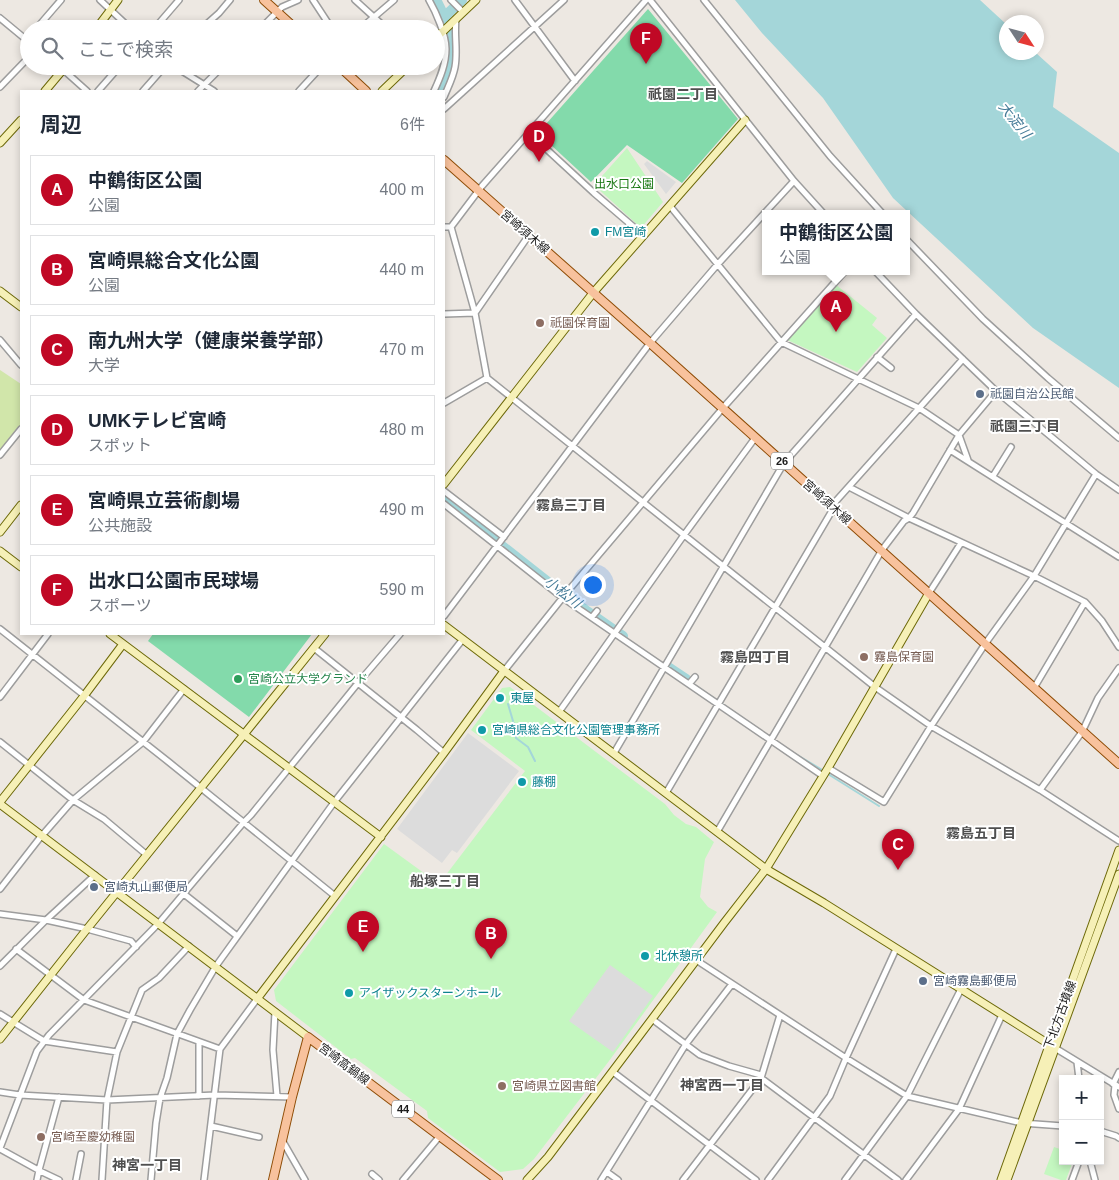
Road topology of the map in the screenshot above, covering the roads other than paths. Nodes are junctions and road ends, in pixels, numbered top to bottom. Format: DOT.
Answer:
graph roads {
  1 [pos="61,0"];
  2 [pos="100,0"];
  3 [pos="118,0"];
  4 [pos="180,0"];
  5 [pos="230,0"];
  6 [pos="264,0"];
  7 [pos="298,0"];
  8 [pos="313,0"];
  9 [pos="355,0"];
  10 [pos="393,0"];
  11 [pos="429,0"];
  12 [pos="452,0"];
  13 [pos="476,0"];
  14 [pos="515,0"];
  15 [pos="564,0"];
  16 [pos="648,0"];
  17 [pos="704,0"];
  18 [pos="111,10"];
  19 [pos="277,12"];
  20 [pos="463,12"];
  21 [pos="374,17"];
  22 [pos="0,18"];
  23 [pos="44,20"];
  24 [pos="103,20"];
  25 [pos="122,20"];
  26 [pos="162,20"];
  27 [pos="212,20"];
  28 [pos="269,20"];
  29 [pos="286,20"];
  30 [pos="326,20"];
  31 [pos="370,20"];
  32 [pos="377,20"];
  33 [pos="439,20"];
  34 [pos="453,22"];
  35 [pos="535,27"];
  36 [pos="445,30"];
  37 [pos="20,33"];
  38 [pos="445,43"];
  39 [pos="445,59"];
  40 [pos="20,67"];
  41 [pos="58,75"];
  42 [pos="71,75"];
  43 [pos="112,75"];
  44 [pos="157,75"];
  45 [pos="188,75"];
  46 [pos="214,75"];
  47 [pos="314,75"];
  48 [pos="349,75"];
  49 [pos="399,75"];
  50 [pos="441,75"];
  51 [pos="575,81"];
  52 [pos="204,85"];
  53 [pos="0,88"];
  54 [pos="46,90"];
  55 [pos="87,90"];
  56 [pos="99,90"];
  57 [pos="144,90"];
  58 [pos="199,90"];
  59 [pos="212,90"];
  60 [pos="300,90"];
  61 [pos="365,90"];
  62 [pos="383,90"];
  63 [pos="434,90"];
  64 [pos="445,95"];
  65 [pos="445,108"];
  66 [pos="745,120"];
  67 [pos="20,121"];
  68 [pos="529,133"];
  69 [pos="0,143"];
  70 [pos="445,161"];
  71 [pos="794,181"];
  72 [pos="478,191"];
  73 [pos="670,206"];
  74 [pos="768,210"];
  75 [pos="820,210"];
  76 [pos="879,210"];
  77 [pos="762,217"];
  78 [pos="445,227"];
  79 [pos="451,227"];
  80 [pos="529,235"];
  81 [pos="643,235"];
  82 [pos="910,244"];
  83 [pos="718,266"];
  84 [pos="841,275"];
  85 [pos="879,275"];
  86 [pos="0,291"];
  87 [pos="592,293"];
  88 [pos="20,306"];
  89 [pos="476,313"];
  90 [pos="445,314"];
  91 [pos="916,314"];
  92 [pos="0,340"];
  93 [pos="781,342"];
  94 [pos="650,343"];
  95 [pos="878,357"];
  96 [pos="963,359"];
  97 [pos="20,365"];
  98 [pos="891,368"];
  99 [pos="487,378"];
  100 [pos="858,379"];
  101 [pos="996,390"];
  102 [pos="512,397"];
  103 [pos="445,402"];
  104 [pos="919,408"];
  105 [pos="722,409"];
  106 [pos="20,430"];
  107 [pos="959,435"];
  108 [pos="755,438"];
  109 [pos="1119,438"];
  110 [pos="573,446"];
  111 [pos="1011,447"];
  112 [pos="950,450"];
  113 [pos="0,455"];
  114 [pos="968,460"];
  115 [pos="784,463"];
  116 [pos="1096,474"];
  117 [pos="992,476"];
  118 [pos="445,483"];
  119 [pos="849,487"];
  120 [pos="1119,490"];
  121 [pos="445,492"];
  122 [pos="644,503"];
  123 [pos="445,505"];
  124 [pos="20,506"];
  125 [pos="833,509"];
  126 [pos="909,518"];
  127 [pos="1066,524"];
  128 [pos="0,532"];
  129 [pos="684,535"];
  130 [pos="504,537"];
  131 [pos="961,543"];
  132 [pos="497,546"];
  133 [pos="882,550"];
  134 [pos="0,552"];
  135 [pos="1119,557"];
  136 [pos="20,566"];
  137 [pos="723,566"];
  138 [pos="1034,576"];
  139 [pos="929,593"];
  140 [pos="563,598"];
  141 [pos="1085,602"];
  142 [pos="774,607"];
  143 [pos="597,611"];
  144 [pos="445,615"];
  145 [pos="592,617"];
  146 [pos="445,626"];
  147 [pos="0,629"];
  148 [pos="615,633"];
  149 [pos="47,635"];
  150 [pos="111,635"];
  151 [pos="324,635"];
  152 [pos="399,635"];
  153 [pos="463,640"];
  154 [pos="123,644"];
  155 [pos="985,644"];
  156 [pos="825,647"];
  157 [pos="314,648"];
  158 [pos="1119,648"];
  159 [pos="33,655"];
  160 [pos="665,667"];
  161 [pos="1119,668"];
  162 [pos="504,671"];
  163 [pos="695,677"];
  164 [pos="358,682"];
  165 [pos="689,684"];
  166 [pos="875,687"];
  167 [pos="1034,688"];
  168 [pos="184,689"];
  169 [pos="84,696"];
  170 [pos="0,697"];
  171 [pos="718,704"];
  172 [pos="559,712"];
  173 [pos="401,718"];
  174 [pos="931,726"];
  175 [pos="1082,732"];
  176 [pos="244,734"];
  177 [pos="770,740"];
  178 [pos="0,742"];
  179 [pos="143,742"];
  180 [pos="444,753"];
  181 [pos="614,753"];
  182 [pos="1119,764"];
  183 [pos="29,765"];
  184 [pos="289,768"];
  185 [pos="828,768"];
  186 [pos="822,776"];
  187 [pos="201,788"];
  188 [pos="1040,790"];
  189 [pos="666,793"];
  190 [pos="73,800"];
  191 [pos="334,802"];
  192 [pos="0,803"];
  193 [pos="244,822"];
  194 [pos="717,832"];
  195 [pos="42,836"];
  196 [pos="380,837"];
  197 [pos="1119,841"];
  198 [pos="1119,850"];
  199 [pos="147,855"];
  200 [pos="292,862"];
  201 [pos="766,869"];
  202 [pos="1119,874"];
  203 [pos="95,875"];
  204 [pos="0,889"];
  205 [pos="117,893"];
  206 [pos="184,894"];
  207 [pos="335,896"];
  208 [pos="0,914"];
  209 [pos="46,920"];
  210 [pos="158,924"];
  211 [pos="87,929"];
  212 [pos="237,936"];
  213 [pos="189,946"];
  214 [pos="136,947"];
  215 [pos="16,949"];
  216 [pos="896,949"];
  217 [pos="696,960"];
  218 [pos="0,966"];
  219 [pos="216,966"];
  220 [pos="50,975"];
  221 [pos="732,984"];
  222 [pos="962,989"];
  223 [pos="257,998"];
  224 [pos="84,1000"];
  225 [pos="275,1012"];
  226 [pos="0,1014"];
  227 [pos="780,1015"];
  228 [pos="1002,1015"];
  229 [pos="131,1016"];
  230 [pos="652,1019"];
  231 [pos="14,1023"];
  232 [pos="177,1034"];
  233 [pos="308,1037"];
  234 [pos="0,1039"];
  235 [pos="44,1041"];
  236 [pos="199,1042"];
  237 [pos="686,1044"];
  238 [pos="1053,1046"];
  239 [pos="220,1049"];
  240 [pos="117,1052"];
  241 [pos="846,1058"];
  242 [pos="1077,1062"];
  243 [pos="612,1072"];
  244 [pos="1119,1072"];
  245 [pos="1079,1075"];
  246 [pos="761,1076"];
  247 [pos="1116,1085"];
  248 [pos="0,1092"];
  249 [pos="20,1095"];
  250 [pos="215,1095"];
  251 [pos="199,1096"];
  252 [pos="277,1096"];
  253 [pos="907,1096"];
  254 [pos="59,1097"];
  255 [pos="292,1097"];
  256 [pos="160,1098"];
  257 [pos="106,1100"];
  258 [pos="650,1100"];
  259 [pos="959,1108"];
  260 [pos="1119,1109"];
  261 [pos="814,1118"];
  262 [pos="1025,1123"];
  263 [pos="211,1126"];
  264 [pos="1059,1126"];
  265 [pos="1104,1132"];
  266 [pos="259,1137"];
  267 [pos="439,1137"];
  268 [pos="1119,1138"];
  269 [pos="282,1140"];
  270 [pos="709,1145"];
  271 [pos="0,1148"];
  272 [pos="81,1154"];
  273 [pos="864,1155"];
  274 [pos="1078,1165"];
  275 [pos="1091,1165"];
  276 [pos="39,1170"];
  277 [pos="607,1172"];
  278 [pos="372,1174"];
  279 [pos="37,1180"];
  280 [pos="60,1180"];
  281 [pos="76,1180"];
  282 [pos="102,1180"];
  283 [pos="151,1180"];
  284 [pos="204,1180"];
  285 [pos="273,1180"];
  286 [pos="305,1180"];
  287 [pos="379,1180"];
  288 [pos="403,1180"];
  289 [pos="498,1180"];
  290 [pos="528,1180"];
  291 [pos="600,1180"];
  292 [pos="618,1180"];
  293 [pos="683,1180"];
  294 [pos="756,1180"];
  295 [pos="768,1180"];
  296 [pos="845,1180"];
  297 [pos="898,1180"];
  298 [pos="906,1180"];
  299 [pos="1001,1180"];
  300 [pos="1007,1180"];
  301 [pos="1072,1180"];
  302 [pos="1095,1180"];
  1 -- 23 [label="street"];
  2 -- 18 [label="street"];
  3 -- 18 [label="street"];
  4 -- 26 [label="street"];
  5 -- 27 [label="street"];
  6 -- 19 [label="main road"];
  7 -- 19 [label="street"];
  8 -- 30 [label="street"];
  9 -- 21 [label="street"];
  10 -- 21 [label="street"];
  11 -- 33 [label="street"];
  12 -- 20 [label="street"];
  13 -- 20 [label="street"];
  14 -- 35 [label="street"];
  15 -- 35 [label="street"];
  16 -- 51 [label="street"];
  16 -- 66 [label="street"];
  17 -- 76 [label="street"];
  18 -- 24 [label="street"];
  18 -- 25 [label="street"];
  19 -- 28 [label="street"];
  19 -- 29 [label="main road"];
  20 -- 34 [label="street"];
  21 -- 31 [label="street"];
  21 -- 32 [label="street"];
  22 -- 37 [label="street"];
  34 -- 36 [label="street"];
  34 -- 64 [label="street"];
  35 -- 51 [label="street"];
  35 -- 65 [label="street"];
  38 -- 39 [label="street"];
  40 -- 53 [label="street"];
  41 -- 54 [label="street"];
  42 -- 55 [label="street"];
  43 -- 56 [label="street"];
  44 -- 57 [label="street"];
  45 -- 52 [label="street"];
  46 -- 52 [label="street"];
  47 -- 60 [label="street"];
  48 -- 61 [label="main road"];
  49 -- 62 [label="street"];
  50 -- 63 [label="street"];
  51 -- 68 [label="street"];
  52 -- 58 [label="street"];
  52 -- 59 [label="street"];
  66 -- 71 [label="street"];
  66 -- 73 [label="street"];
  67 -- 69 [label="street"];
  68 -- 72 [label="street"];
  68 -- 81 [label="street"];
  70 -- 72 [label="main road, 宮崎須木線 / 26"];
  71 -- 74 [label="street"];
  71 -- 75 [label="street"];
  72 -- 79 [label="street"];
  72 -- 80 [label="main road, 宮崎須木線 / 26"];
  73 -- 81 [label="street"];
  73 -- 83 [label="street"];
  77 -- 83 [label="street"];
  78 -- 79 [label="street"];
  79 -- 89 [label="street"];
  80 -- 87 [label="main road, 宮崎須木線 / 26"];
  80 -- 89 [label="street"];
  81 -- 87 [label="street"];
  82 -- 109 [label="street"];
  83 -- 93 [label="street"];
  83 -- 94 [label="street"];
  84 -- 93 [label="street"];
  85 -- 91 [label="street"];
  86 -- 88 [label="street"];
  87 -- 94 [label="main road, 宮崎須木線 / 26"];
  87 -- 102 [label="street"];
  89 -- 90 [label="street"];
  89 -- 99 [label="street"];
  91 -- 95 [label="street"];
  91 -- 96 [label="street"];
  92 -- 97 [label="street"];
  93 -- 100 [label="street"];
  93 -- 105 [label="street"];
  94 -- 105 [label="main road, 宮崎須木線 / 26"];
  94 -- 110 [label="street"];
  95 -- 98 [label="street"];
  95 -- 100 [label="street"];
  96 -- 101 [label="street"];
  96 -- 104 [label="street"];
  99 -- 102 [label="street"];
  99 -- 103 [label="street"];
  100 -- 104 [label="street"];
  100 -- 115 [label="street"];
  101 -- 107 [label="street"];
  101 -- 116 [label="street"];
  102 -- 110 [label="street"];
  102 -- 118 [label="street"];
  104 -- 107 [label="street"];
  104 -- 119 [label="street"];
  105 -- 108 [label="main road, 宮崎須木線 / 26"];
  105 -- 122 [label="street"];
  106 -- 113 [label="street"];
  107 -- 112 [label="street"];
  107 -- 114 [label="street"];
  108 -- 115 [label="main road, 宮崎須木線 / 26"];
  108 -- 129 [label="street"];
  110 -- 122 [label="street"];
  110 -- 130 [label="street"];
  111 -- 117 [label="street"];
  112 -- 114 [label="street"];
  112 -- 126 [label="street"];
  114 -- 117 [label="street"];
  115 -- 125 [label="main road, 宮崎須木線 / 26"];
  115 -- 137 [label="street"];
  116 -- 120 [label="street"];
  116 -- 127 [label="street"];
  117 -- 127 [label="street"];
  119 -- 125 [label="street"];
  119 -- 126 [label="street"];
  121 -- 130 [label="street"];
  122 -- 129 [label="street"];
  122 -- 140 [label="street"];
  123 -- 132 [label="street"];
  124 -- 128 [label="street"];
  125 -- 133 [label="main road, 宮崎須木線 / 26"];
  125 -- 142 [label="street"];
  126 -- 131 [label="street"];
  126 -- 133 [label="street"];
  127 -- 135 [label="street"];
  127 -- 138 [label="street"];
  129 -- 137 [label="street"];
  129 -- 148 [label="street"];
  130 -- 132 [label="street"];
  131 -- 138 [label="street"];
  131 -- 139 [label="street"];
  132 -- 140 [label="street"];
  132 -- 144 [label="street"];
  133 -- 139 [label="main road, 宮崎須木線 / 26"];
  133 -- 156 [label="street"];
  134 -- 136 [label="street"];
  137 -- 142 [label="street"];
  137 -- 160 [label="street"];
  138 -- 141 [label="street"];
  138 -- 155 [label="street"];
  139 -- 155 [label="main road, 宮崎須木線 / 26"];
  139 -- 166 [label="street"];
  140 -- 145 [label="street"];
  140 -- 162 [label="street"];
  141 -- 158 [label="street"];
  141 -- 167 [label="street"];
  142 -- 156 [label="street"];
  142 -- 171 [label="street"];
  143 -- 145 [label="street"];
  145 -- 148 [label="street"];
  146 -- 153 [label="street"];
  147 -- 159 [label="street"];
  148 -- 160 [label="street"];
  148 -- 172 [label="street"];
  149 -- 159 [label="street"];
  150 -- 154 [label="street"];
  151 -- 157 [label="street"];
  152 -- 164 [label="street"];
  153 -- 162 [label="street"];
  153 -- 173 [label="street"];
  154 -- 168 [label="street"];
  154 -- 169 [label="street"];
  155 -- 167 [label="main road, 宮崎須木線 / 26"];
  155 -- 174 [label="street"];
  156 -- 166 [label="street"];
  156 -- 177 [label="street"];
  157 -- 164 [label="street"];
  157 -- 176 [label="street"];
  159 -- 169 [label="street"];
  159 -- 170 [label="street"];
  160 -- 165 [label="street"];
  160 -- 181 [label="street"];
  161 -- 175 [label="street"];
  162 -- 172 [label="street"];
  162 -- 180 [label="street"];
  163 -- 165 [label="street"];
  164 -- 173 [label="street"];
  164 -- 184 [label="street"];
  165 -- 171 [label="street"];
  166 -- 174 [label="street"];
  166 -- 185 [label="street"];
  167 -- 175 [label="main road, 宮崎須木線 / 26"];
  168 -- 176 [label="street"];
  168 -- 179 [label="street"];
  169 -- 179 [label="street"];
  169 -- 183 [label="street"];
  171 -- 177 [label="street"];
  171 -- 189 [label="street"];
  172 -- 181 [label="street"];
  173 -- 180 [label="street"];
  173 -- 191 [label="street"];
  174 -- 185 [label="street"];
  174 -- 188 [label="street"];
  175 -- 182 [label="main road, 宮崎須木線 / 26"];
  175 -- 188 [label="street"];
  176 -- 184 [label="street"];
  176 -- 187 [label="street"];
  177 -- 186 [label="street"];
  177 -- 194 [label="street"];
  178 -- 183 [label="street"];
  179 -- 187 [label="street"];
  179 -- 190 [label="street"];
  180 -- 196 [label="street"];
  181 -- 189 [label="street"];
  183 -- 190 [label="street"];
  183 -- 192 [label="street"];
  184 -- 191 [label="street"];
  184 -- 193 [label="street"];
  185 -- 186 [label="street"];
  186 -- 201 [label="street"];
  187 -- 193 [label="street"];
  187 -- 199 [label="street"];
  188 -- 197 [label="street"];
  189 -- 194 [label="street"];
  190 -- 195 [label="street"];
  190 -- 199 [label="street"];
  191 -- 196 [label="street"];
  191 -- 200 [label="street"];
  192 -- 195 [label="street"];
  193 -- 200 [label="street"];
  193 -- 206 [label="street"];
  194 -- 201 [label="street"];
  195 -- 203 [label="street"];
  195 -- 204 [label="street"];
  196 -- 207 [label="street"];
  198 -- 238 [label="street, 下北方古墳線"];
  199 -- 205 [label="street"];
  200 -- 207 [label="street"];
  200 -- 212 [label="street"];
  201 -- 216 [label="street"];
  201 -- 217 [label="street"];
  202 -- 238 [label="street, 下北方古墳線"];
  203 -- 205 [label="street"];
  203 -- 209 [label="street"];
  205 -- 210 [label="street"];
  205 -- 211 [label="street"];
  206 -- 210 [label="street"];
  206 -- 212 [label="street"];
  207 -- 223 [label="street"];
  208 -- 209 [label="street"];
  209 -- 211 [label="street"];
  209 -- 215 [label="street"];
  210 -- 213 [label="street"];
  210 -- 214 [label="street"];
  211 -- 214 [label="street"];
  211 -- 220 [label="street"];
  212 -- 219 [label="street"];
  213 -- 219 [label="street"];
  213 -- 229 [label="street"];
  214 -- 224 [label="street"];
  215 -- 218 [label="street"];
  215 -- 220 [label="street"];
  216 -- 222 [label="street"];
  216 -- 241 [label="street"];
  217 -- 221 [label="street"];
  217 -- 230 [label="street"];
  219 -- 223 [label="street"];
  219 -- 232 [label="street"];
  220 -- 224 [label="street"];
  220 -- 231 [label="street"];
  221 -- 227 [label="street"];
  221 -- 237 [label="street"];
  222 -- 228 [label="street"];
  222 -- 253 [label="street"];
  223 -- 225 [label="street"];
  223 -- 239 [label="street"];
  224 -- 229 [label="street"];
  224 -- 235 [label="street"];
  225 -- 233 [label="street"];
  225 -- 252 [label="street"];
  226 -- 231 [label="street"];
  227 -- 241 [label="street"];
  227 -- 246 [label="street"];
  228 -- 238 [label="street"];
  228 -- 259 [label="street"];
  229 -- 232 [label="street"];
  229 -- 240 [label="street"];
  230 -- 237 [label="street"];
  230 -- 243 [label="street"];
  231 -- 234 [label="street"];
  231 -- 235 [label="street"];
  232 -- 236 [label="street"];
  232 -- 256 [label="street"];
  233 -- 255 [label="main road, 宮崎高鍋線"];
  233 -- 267 [label="main road, 宮崎高鍋線 / 44"];
  235 -- 240 [label="street"];
  235 -- 249 [label="street"];
  236 -- 239 [label="street"];
  236 -- 251 [label="street"];
  237 -- 246 [label="street"];
  237 -- 258 [label="street"];
  238 -- 242 [label="street"];
  238 -- 262 [label="street, 下北方古墳線"];
  239 -- 250 [label="street"];
  240 -- 257 [label="street"];
  241 -- 253 [label="street"];
  241 -- 261 [label="street"];
  242 -- 245 [label="street"];
  242 -- 247 [label="street"];
  243 -- 258 [label="street"];
  243 -- 290 [label="street"];
  244 -- 247 [label="street"];
  246 -- 261 [label="street"];
  246 -- 270 [label="street"];
  247 -- 260 [label="street"];
  248 -- 249 [label="street"];
  249 -- 254 [label="street"];
  249 -- 271 [label="street"];
  250 -- 251 [label="street"];
  250 -- 252 [label="street"];
  250 -- 263 [label="street"];
  251 -- 256 [label="street"];
  252 -- 255 [label="street"];
  253 -- 259 [label="street"];
  253 -- 273 [label="street"];
  254 -- 257 [label="street"];
  254 -- 276 [label="street"];
  255 -- 269 [label="main road, 宮崎高鍋線"];
  256 -- 257 [label="street"];
  256 -- 283 [label="street"];
  257 -- 282 [label="street"];
  258 -- 270 [label="street"];
  258 -- 277 [label="street"];
  259 -- 262 [label="street"];
  259 -- 298 [label="street"];
  261 -- 273 [label="street"];
  261 -- 295 [label="street"];
  262 -- 264 [label="street"];
  262 -- 299 [label="street, 下北方古墳線"];
  262 -- 300 [label="street, 下北方古墳線"];
  263 -- 266 [label="street"];
  263 -- 284 [label="street"];
  265 -- 268 [label="street"];
  267 -- 288 [label="street"];
  267 -- 289 [label="main road, 宮崎高鍋線 / 44"];
  269 -- 285 [label="main road, 宮崎高鍋線"];
  269 -- 286 [label="street"];
  270 -- 293 [label="street"];
  270 -- 294 [label="street"];
  271 -- 276 [label="street"];
  272 -- 281 [label="street"];
  273 -- 296 [label="street"];
  273 -- 297 [label="street"];
  274 -- 301 [label="street"];
  275 -- 302 [label="street"];
  276 -- 279 [label="street"];
  276 -- 280 [label="street"];
  277 -- 291 [label="street"];
  277 -- 292 [label="street"];
  278 -- 287 [label="street"];
}
